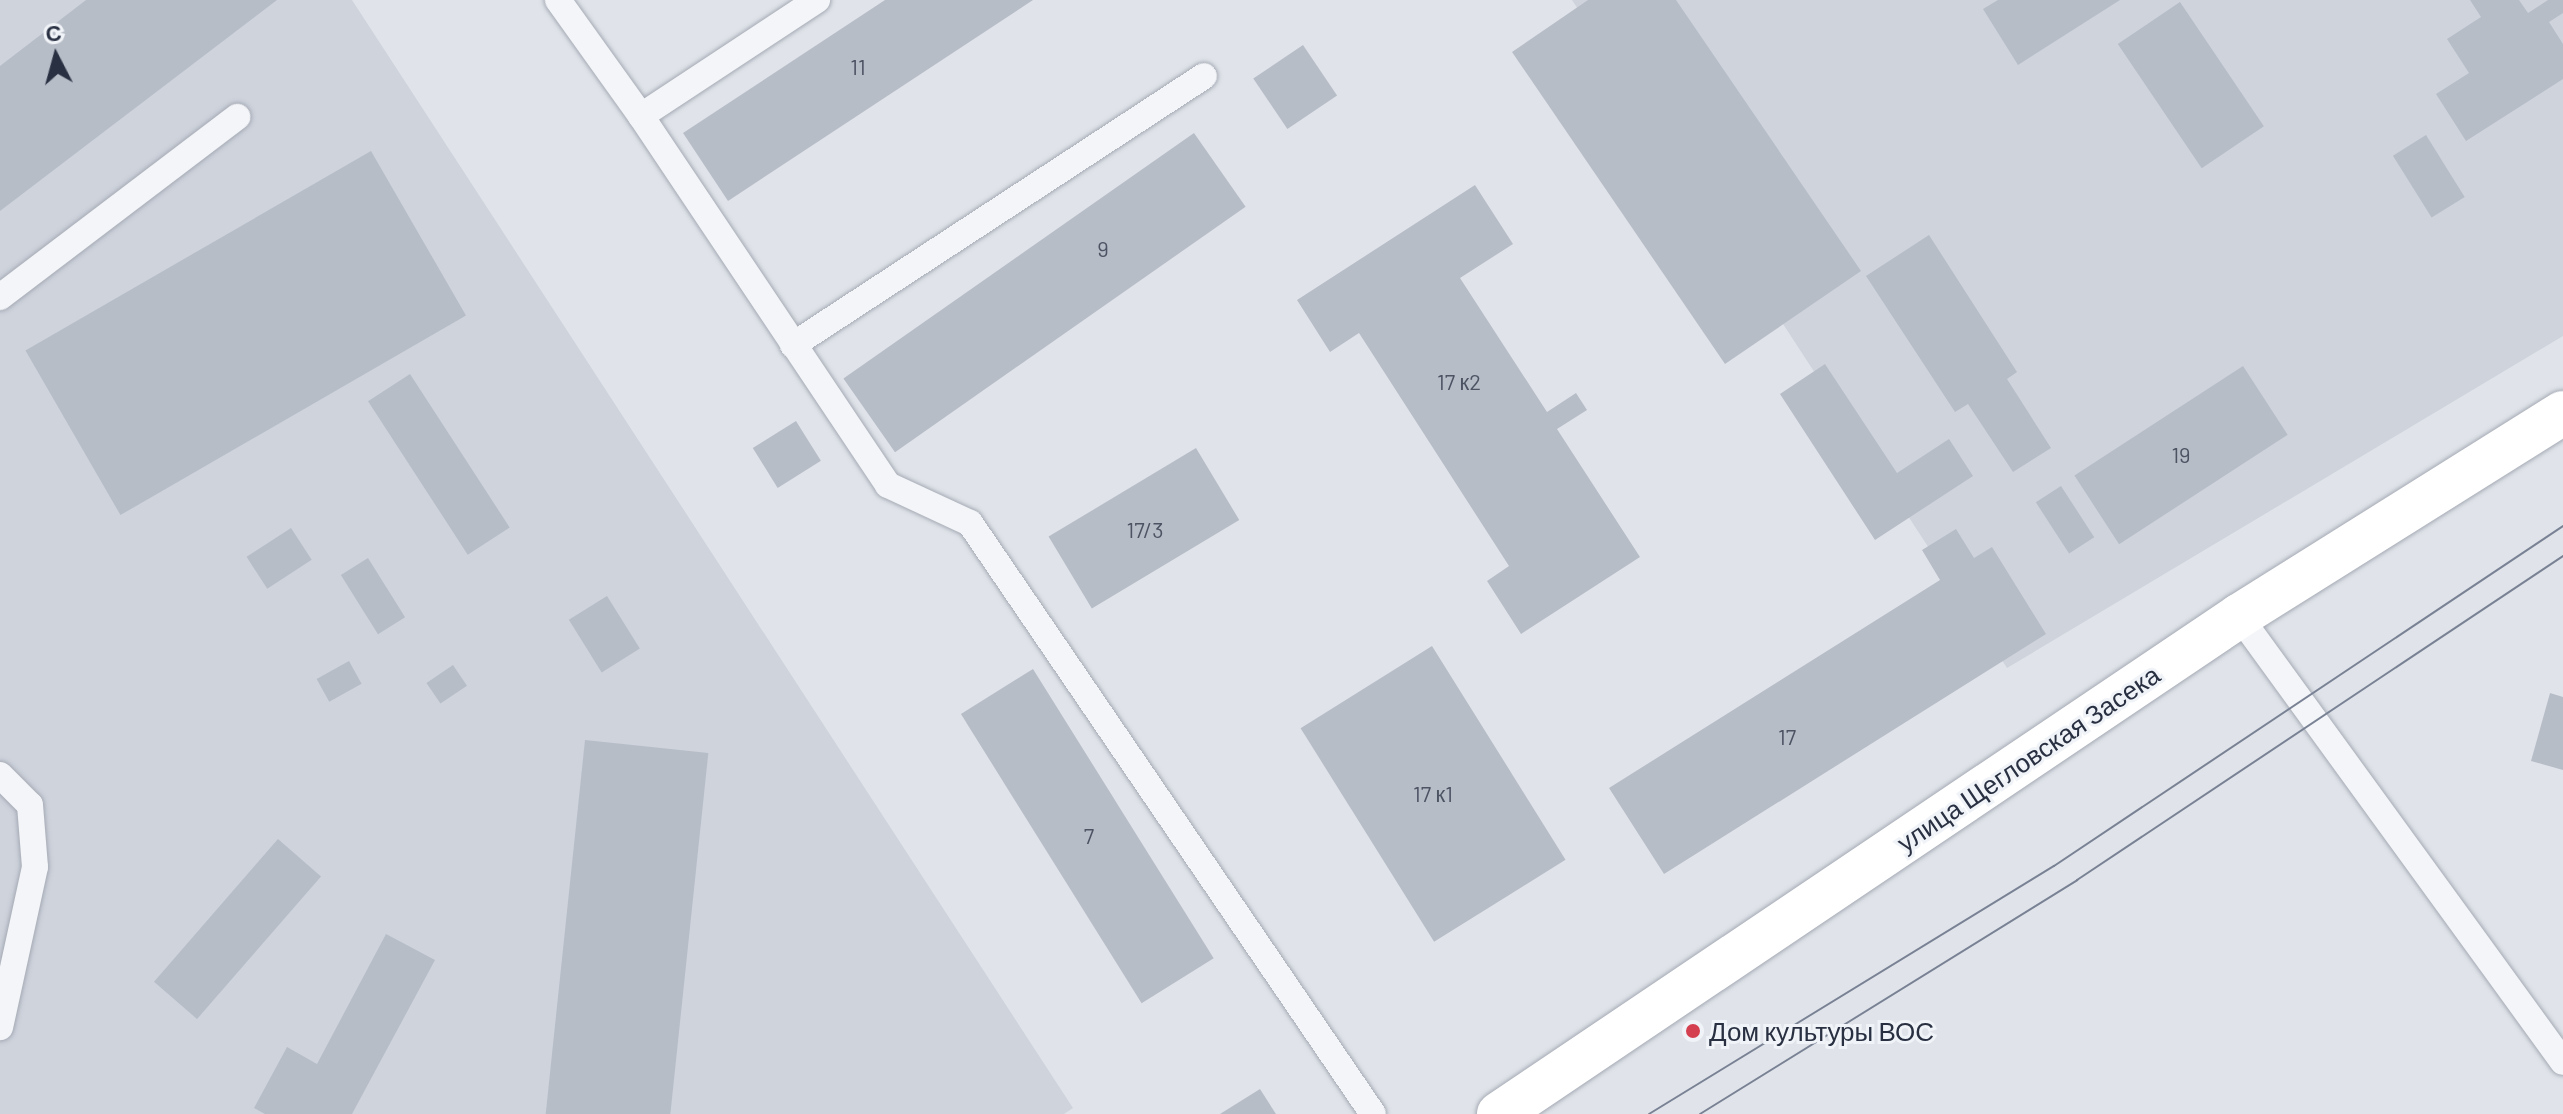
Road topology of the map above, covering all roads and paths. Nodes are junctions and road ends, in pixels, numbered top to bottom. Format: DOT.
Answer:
graph roads {
  1 [pos="558,0"];
  2 [pos="817,0"];
  3 [pos="1204,76"];
  4 [pos="641,116"];
  5 [pos="237,117"];
  6 [pos="0,297"];
  7 [pos="793,345"];
  8 [pos="2563,413"];
  9 [pos="2239,616"];
  10 [pos="0,775"];
  11 [pos="0,1027"];
  12 [pos="2563,1062"];
  13 [pos="1373,1114"];
  14 [pos="1499,1114"];
  1 -- 4 [label="lane"];
  2 -- 4 [label="lane"];
  3 -- 7 [label="lane"];
  4 -- 7 [label="lane"];
  5 -- 6 [label="lane"];
  7 -- 13 [label="lane"];
  8 -- 9 [label="street, улица Щегловская Засека"];
  9 -- 12 [label="lane"];
  9 -- 14 [label="street, улица Щегловская Засека"];
  10 -- 11 [label="lane"];
}
